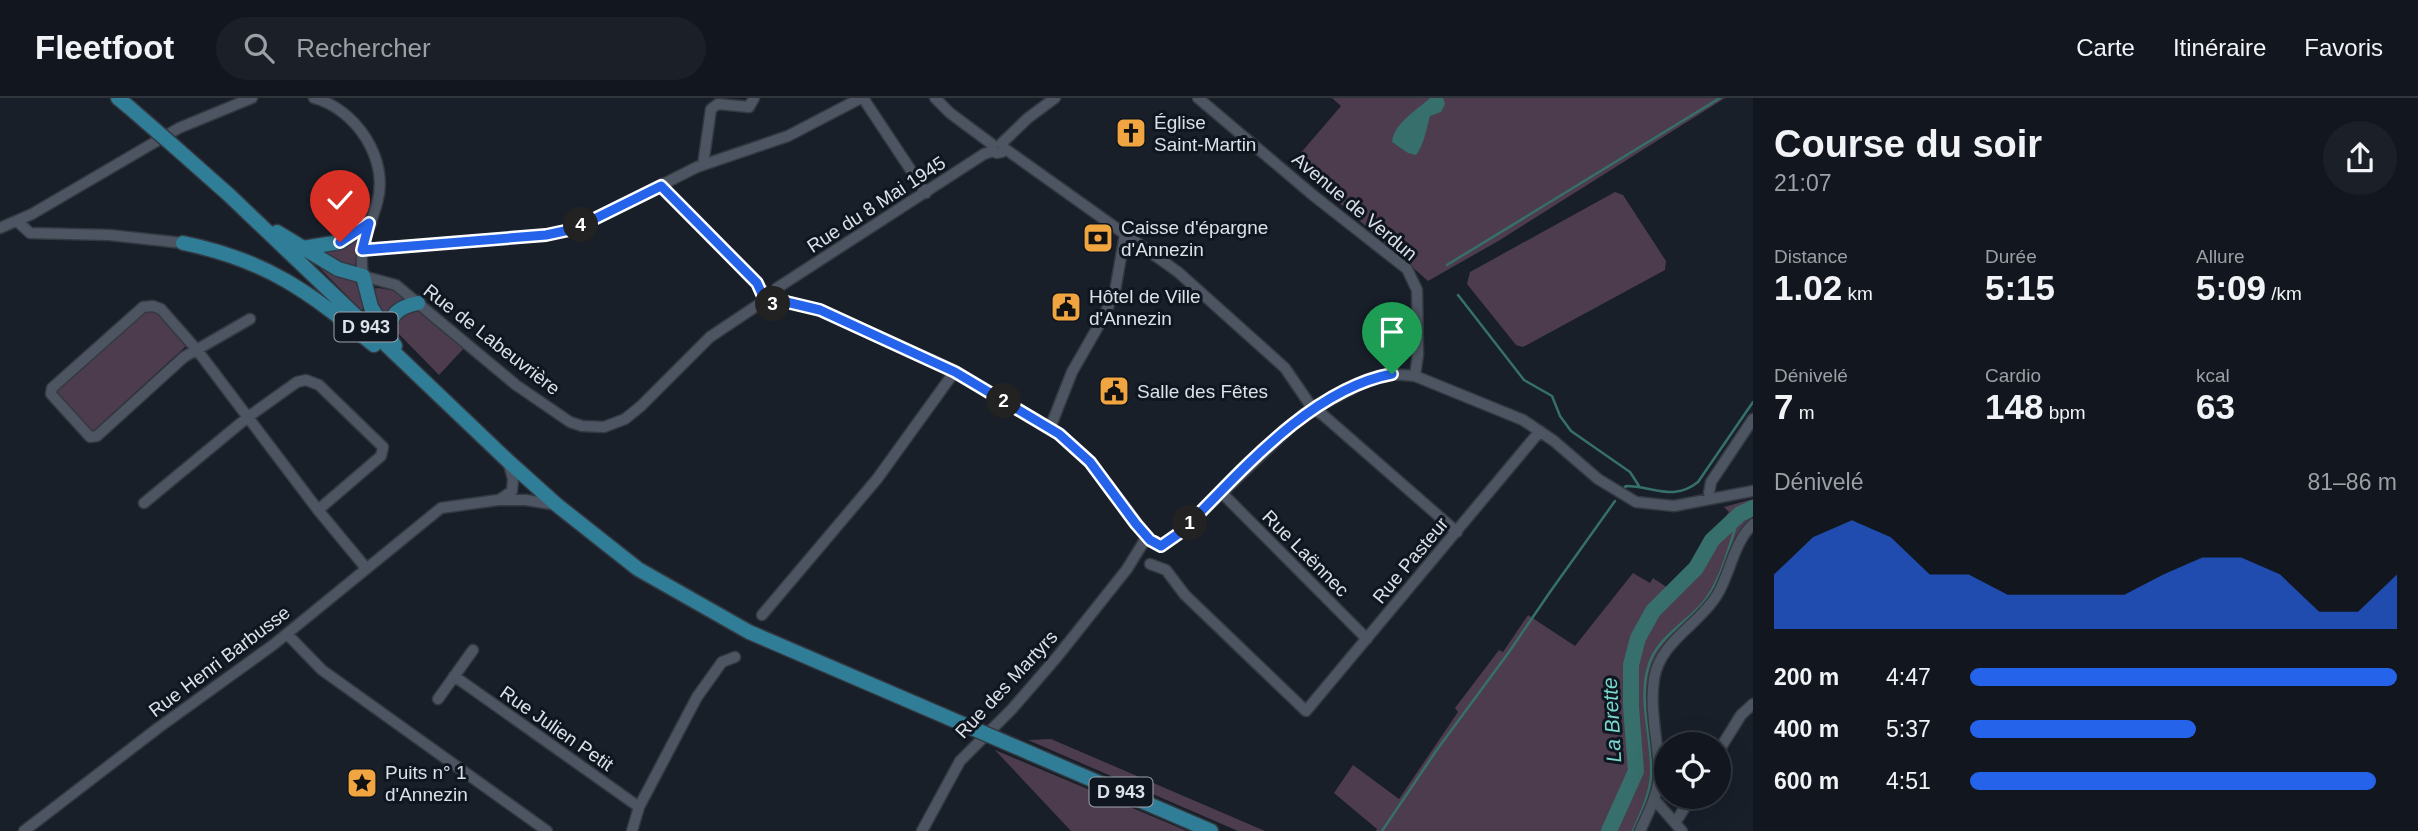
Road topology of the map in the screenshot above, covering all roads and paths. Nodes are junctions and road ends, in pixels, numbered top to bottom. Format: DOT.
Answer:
graph roads {
  1 [pos="118,98"];
  2 [pos="252,98"];
  3 [pos="314,98"];
  4 [pos="754,98"];
  5 [pos="862,98"];
  6 [pos="935,98"];
  7 [pos="1055,98"];
  8 [pos="1198,98"];
  9 [pos="998,147"];
  10 [pos="704,165"];
  11 [pos="661,186"];
  12 [pos="926,193"];
  13 [pos="229,195"];
  14 [pos="32,214"];
  15 [pos="17,221"];
  16 [pos="369,223"];
  17 [pos="0,230"];
  18 [pos="30,233"];
  19 [pos="48,233"];
  20 [pos="1125,234"];
  21 [pos="183,243"];
  22 [pos="303,248"];
  23 [pos="362,250"];
  24 [pos="363,276"];
  25 [pos="778,294"];
  26 [pos="763,296"];
  27 [pos="418,303"];
  28 [pos="250,319"];
  29 [pos="387,334"];
  30 [pos="197,350"];
  31 [pos="405,363"];
  32 [pos="955,372"];
  33 [pos="1415,376"];
  34 [pos="1312,409"];
  35 [pos="248,417"];
  36 [pos="1753,419"];
  37 [pos="1050,428"];
  38 [pos="1540,431"];
  39 [pos="508,461"];
  40 [pos="1753,491"];
  41 [pos="1221,492"];
  42 [pos="1711,499"];
  43 [pos="498,500"];
  44 [pos="144,503"];
  45 [pos="557,505"];
  46 [pos="318,510"];
  47 [pos="1136,524"];
  48 [pos="1753,524"];
  49 [pos="1457,532"];
  50 [pos="1158,547"];
  51 [pos="1139,550"];
  52 [pos="1149,564"];
  53 [pos="366,568"];
  54 [pos="1127,569"];
  55 [pos="1166,570"];
  56 [pos="762,615"];
  57 [pos="287,634"];
  58 [pos="1367,639"];
  59 [pos="473,650"];
  60 [pos="734,657"];
  61 [pos="454,676"];
  62 [pos="438,699"];
  63 [pos="1753,704"];
  64 [pos="1656,732"];
  65 [pos="1730,732"];
  66 [pos="1654,799"];
  67 [pos="639,807"];
  68 [pos="1663,809"];
  69 [pos="1687,809"];
  70 [pos="1679,827"];
  71 [pos="24,831"];
  72 [pos="547,831"];
  73 [pos="632,831"];
  74 [pos="922,831"];
  75 [pos="1212,831"];
  76 [pos="1640,831"];
  1 -- 13 [label="main road, D 943, bridge"];
  2 -- 14 [label="street"];
  3 -- 16 [label="street"];
  4 -- 10 [label="street"];
  5 -- 10 [label="street"];
  5 -- 12 [label="street"];
  6 -- 9 [label="street"];
  7 -- 9 [label="street, Rue du 8 Mai 1945"];
  8 -- 33 [label="street, Avenue de Verdun"];
  9 -- 12 [label="street, Rue du 8 Mai 1945"];
  9 -- 20 [label="street"];
  10 -- 11 [label="street"];
  11 -- 23 [label="street"];
  11 -- 26 [label="street"];
  12 -- 25 [label="street, Rue du 8 Mai 1945"];
  13 -- 22 [label="main road"];
  13 -- 31 [label="main road, D 943"];
  14 -- 15 [label="street"];
  14 -- 19 [label="street"];
  15 -- 17 [label="street"];
  15 -- 18 [label="street"];
  16 -- 22 [label="main road"];
  16 -- 23 [label="street"];
  17 -- 18 [label="street"];
  18 -- 19 [label="street"];
  19 -- 21 [label="street"];
  20 -- 34 [label="street"];
  20 -- 37 [label="street"];
  21 -- 31 [label="main road"];
  22 -- 24 [label="main road"];
  23 -- 24 [label="street"];
  24 -- 27 [label="street, Rue de Labeuvrière"];
  24 -- 29 [label="main road"];
  25 -- 26 [label="street"];
  25 -- 32 [label="street"];
  26 -- 27 [label="street, Rue de Labeuvrière"];
  27 -- 29 [label="main road"];
  28 -- 30 [label="street"];
  29 -- 31 [label="main road"];
  30 -- 30 [label="street"];
  30 -- 35 [label="street"];
  31 -- 39 [label="main road, D 943"];
  32 -- 37 [label="street"];
  32 -- 56 [label="street"];
  33 -- 34 [label="street"];
  33 -- 38 [label="street"];
  34 -- 41 [label="street"];
  34 -- 49 [label="street"];
  35 -- 44 [label="street"];
  35 -- 46 [label="street"];
  35 -- 46 [label="street"];
  36 -- 42 [label="street"];
  37 -- 47 [label="street"];
  38 -- 42 [label="street"];
  38 -- 49 [label="street, Rue Pasteur"];
  39 -- 43 [label="street"];
  39 -- 45 [label="main road, D 943"];
  40 -- 42 [label="street"];
  41 -- 50 [label="street"];
  41 -- 58 [label="street, Rue Laënnec"];
  43 -- 45 [label="street"];
  43 -- 53 [label="street, Rue Henri Barbusse"];
  45 -- 75 [label="main road, D 943, bridge"];
  46 -- 53 [label="street"];
  47 -- 50 [label="street"];
  47 -- 51 [label="street"];
  48 -- 64 [label="street"];
  49 -- 58 [label="street, Rue Pasteur"];
  50 -- 51 [label="street"];
  50 -- 52 [label="street"];
  50 -- 55 [label="street"];
  51 -- 52 [label="street"];
  51 -- 54 [label="street, Rue des Martyrs"];
  52 -- 54 [label="street"];
  52 -- 55 [label="street"];
  53 -- 57 [label="street, Rue Henri Barbusse"];
  54 -- 74 [label="street, Rue des Martyrs"];
  55 -- 58 [label="street, Rue Pasteur"];
  57 -- 71 [label="street, Rue Henri Barbusse"];
  57 -- 72 [label="street"];
  59 -- 61 [label="street"];
  60 -- 67 [label="street"];
  61 -- 62 [label="street"];
  61 -- 67 [label="street, Rue Julien Petit"];
  63 -- 65 [label="street"];
  66 -- 76 [label="street"];
  67 -- 73 [label="street"];
  68 -- 70 [label="street"];
  69 -- 70 [label="street"];
}
